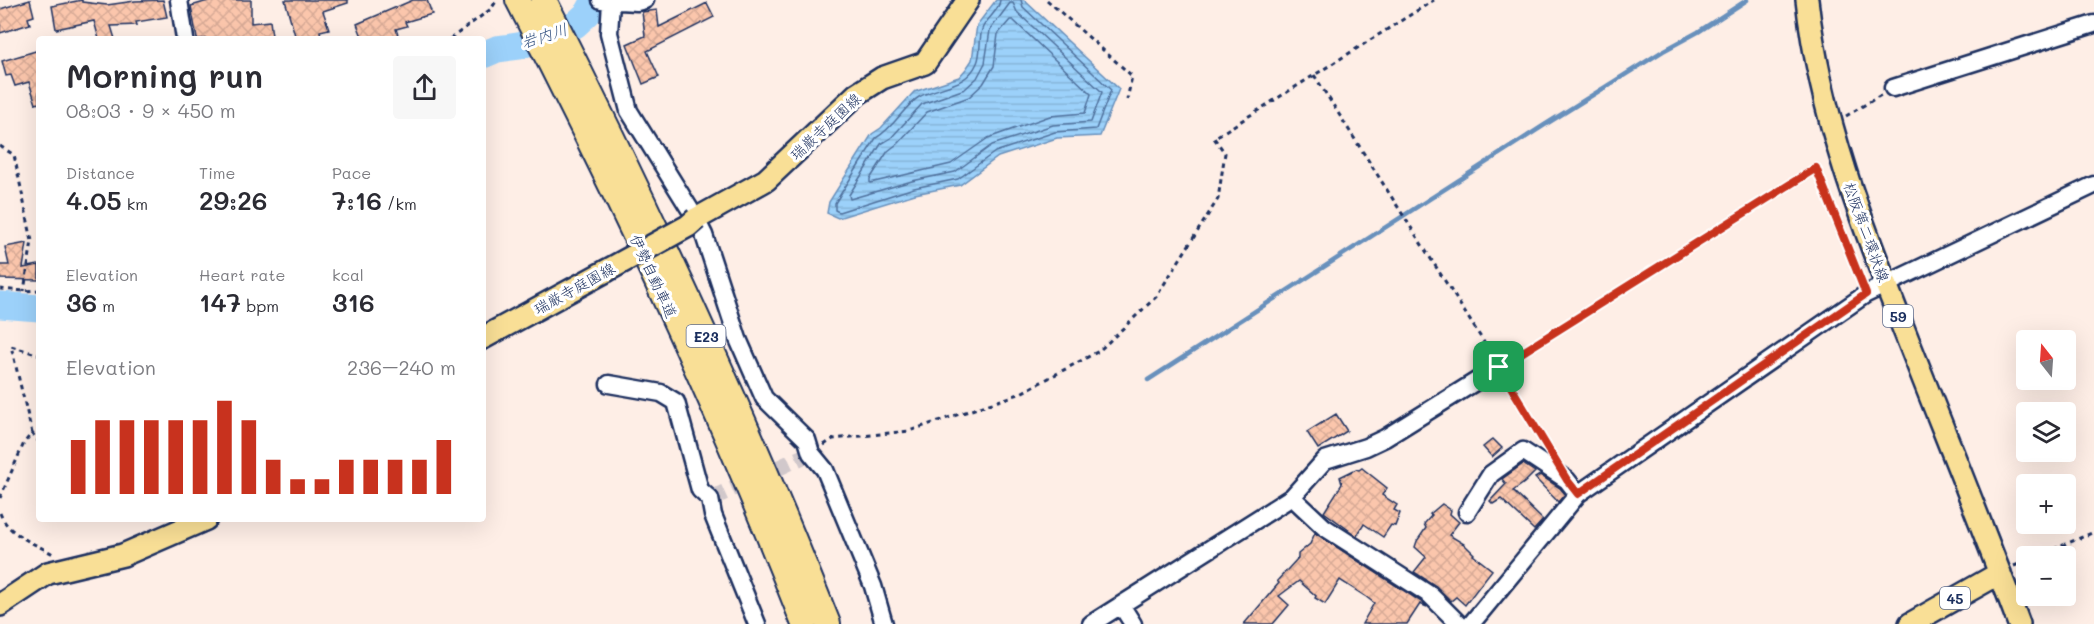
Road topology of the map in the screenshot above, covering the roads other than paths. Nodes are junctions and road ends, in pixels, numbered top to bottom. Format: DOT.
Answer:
graph roads {
  1 [pos="179,0"];
  2 [pos="518,0"];
  3 [pos="544,0"];
  4 [pos="645,0"];
  5 [pos="968,0"];
  6 [pos="1807,0"];
  7 [pos="606,1"];
  8 [pos="2094,24"];
  9 [pos="185,36"];
  10 [pos="562,59"];
  11 [pos="1893,88"];
  12 [pos="2094,185"];
  13 [pos="696,219"];
  14 [pos="1885,283"];
  15 [pos="486,336"];
  16 [pos="1499,367"];
  17 [pos="609,384"];
  18 [pos="1578,494"];
  19 [pos="1292,497"];
  20 [pos="1467,512"];
  21 [pos="199,522"];
  22 [pos="2000,573"];
  23 [pos="0,605"];
  24 [pos="1121,605"];
  25 [pos="757,624"];
  26 [pos="804,624"];
  27 [pos="828,624"];
  28 [pos="884,624"];
  29 [pos="1091,624"];
  30 [pos="1133,624"];
  31 [pos="1459,624"];
  32 [pos="1471,624"];
  33 [pos="1910,624"];
  34 [pos="2019,624"];
  1 -- 9 [label="street"];
  2 -- 10 [label="highway, 伊勢自動車道"];
  3 -- 10 [label="highway, 伊勢自動車道"];
  4 -- 7 [label="street"];
  5 -- 13 [label="main road, 瑞巌寺庭園線"];
  6 -- 14 [label="main road, 松阪第二環状線 / 59"];
  7 -- 13 [label="street"];
  8 -- 11 [label="street"];
  10 -- 26 [label="highway, 伊勢自動車道 / E23"];
  10 -- 27 [label="highway, 伊勢自動車道 / E23"];
  12 -- 14 [label="street"];
  13 -- 15 [label="main road, 瑞厳寺庭園線, bridge"];
  13 -- 28 [label="street"];
  14 -- 18 [label="street"];
  14 -- 22 [label="main road, 松阪第二環状線 / 59"];
  16 -- 19 [label="street"];
  17 -- 25 [label="street"];
  18 -- 20 [label="street"];
  18 -- 32 [label="street"];
  19 -- 24 [label="street"];
  19 -- 31 [label="street"];
  21 -- 23 [label="main road"];
  22 -- 33 [label="main road, 45"];
  22 -- 34 [label="main road, 松阪第二環状線 / 59"];
  24 -- 29 [label="street"];
  24 -- 30 [label="street"];
}
